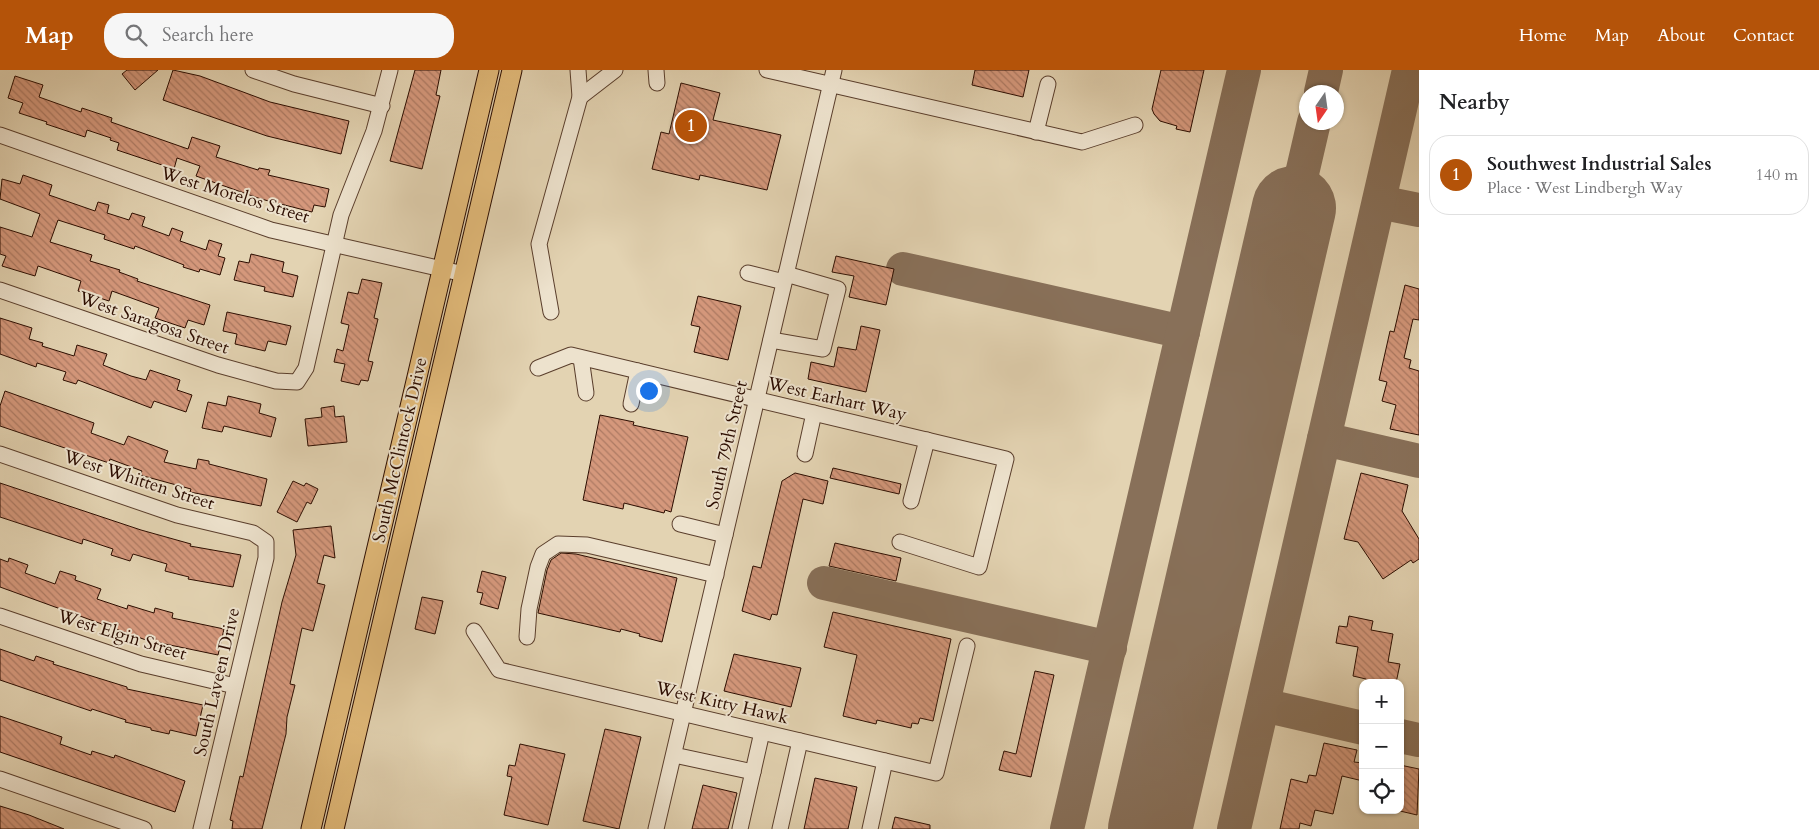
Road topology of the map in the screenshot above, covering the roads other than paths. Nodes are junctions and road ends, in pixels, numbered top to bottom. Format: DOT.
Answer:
graph roads {
  1 [pos="253,70"];
  2 [pos="390,70"];
  3 [pos="489,70"];
  4 [pos="512,70"];
  5 [pos="578,70"];
  6 [pos="615,70"];
  7 [pos="767,70"];
  8 [pos="834,70"];
  9 [pos="1048,84"];
  10 [pos="831,86"];
  11 [pos="580,97"];
  12 [pos="382,106"];
  13 [pos="1135,125"];
  14 [pos="1036,132"];
  15 [pos="0,135"];
  16 [pos="333,244"];
  17 [pos="442,269"];
  18 [pos="748,273"];
  19 [pos="464,274"];
  20 [pos="785,278"];
  21 [pos="0,290"];
  22 [pos="551,312"];
  23 [pos="771,340"];
  24 [pos="576,356"];
  25 [pos="538,368"];
  26 [pos="638,371"];
  27 [pos="586,394"];
  28 [pos="757,400"];
  29 [pos="631,404"];
  30 [pos="814,413"];
  31 [pos="927,440"];
  32 [pos="0,454"];
  33 [pos="805,454"];
  34 [pos="911,501"];
  35 [pos="680,524"];
  36 [pos="725,535"];
  37 [pos="266,542"];
  38 [pos="900,542"];
  39 [pos="716,575"];
  40 [pos="0,616"];
  41 [pos="474,632"];
  42 [pos="527,637"];
  43 [pos="967,646"];
  44 [pos="235,686"];
  45 [pos="683,713"];
  46 [pos="762,732"];
  47 [pos="800,741"];
  48 [pos="674,755"];
  49 [pos="885,761"];
  50 [pos="753,772"];
  51 [pos="0,779"];
  52 [pos="144,829"];
  53 [pos="201,829"];
  54 [pos="311,829"];
  55 [pos="334,829"];
  56 [pos="656,829"];
  57 [pos="740,829"];
  58 [pos="780,829"];
  59 [pos="870,829"];
  1 -- 12 [label="street"];
  2 -- 12 [label="street"];
  3 -- 17 [label="main road, South McClintock Drive"];
  4 -- 19 [label="main road, South McClintock Drive"];
  5 -- 11 [label="street"];
  6 -- 11 [label="street"];
  7 -- 10 [label="street"];
  8 -- 10 [label="street, South 79th Street"];
  9 -- 14 [label="street"];
  10 -- 14 [label="street"];
  10 -- 20 [label="street, South 79th Street"];
  11 -- 22 [label="street"];
  12 -- 16 [label="street"];
  13 -- 14 [label="street"];
  15 -- 16 [label="street, West Morelos Street"];
  16 -- 17 [label="street, West Morelos Street"];
  16 -- 21 [label="street, West Saragosa Street"];
  17 -- 19 [label="street, West Morelos Street"];
  17 -- 54 [label="main road, South McClintock Drive"];
  18 -- 20 [label="street"];
  19 -- 55 [label="main road, South McClintock Drive"];
  20 -- 23 [label="street, South 79th Street"];
  20 -- 23 [label="street"];
  23 -- 28 [label="street, South 79th Street"];
  24 -- 25 [label="street"];
  24 -- 26 [label="street, West Earhart Way"];
  24 -- 27 [label="street"];
  26 -- 28 [label="street, West Earhart Way"];
  26 -- 29 [label="street"];
  28 -- 30 [label="street, West Earhart Way"];
  28 -- 36 [label="street, South 79th Street"];
  30 -- 31 [label="street, West Earhart Way"];
  30 -- 33 [label="street"];
  31 -- 34 [label="street"];
  31 -- 38 [label="street, West Earhart Way"];
  32 -- 37 [label="street, West Whitten Street"];
  35 -- 36 [label="street"];
  36 -- 39 [label="street, South 79th Street"];
  37 -- 44 [label="street, South Laveen Drive"];
  39 -- 42 [label="street"];
  39 -- 45 [label="street, South 79th Street"];
  40 -- 44 [label="street, West Elgin Street"];
  41 -- 45 [label="street, West Kitty Hawk"];
  43 -- 49 [label="street, West Kitty Hawk"];
  44 -- 53 [label="street, South Laveen Drive"];
  45 -- 46 [label="street, West Kitty Hawk"];
  45 -- 48 [label="street, South 79th Street"];
  46 -- 47 [label="street, West Kitty Hawk"];
  46 -- 50 [label="street"];
  47 -- 49 [label="street, West Kitty Hawk"];
  47 -- 58 [label="street"];
  48 -- 50 [label="street"];
  48 -- 56 [label="street, South 79th Street"];
  49 -- 59 [label="street"];
  50 -- 57 [label="street"];
  51 -- 52 [label="street"];
}
